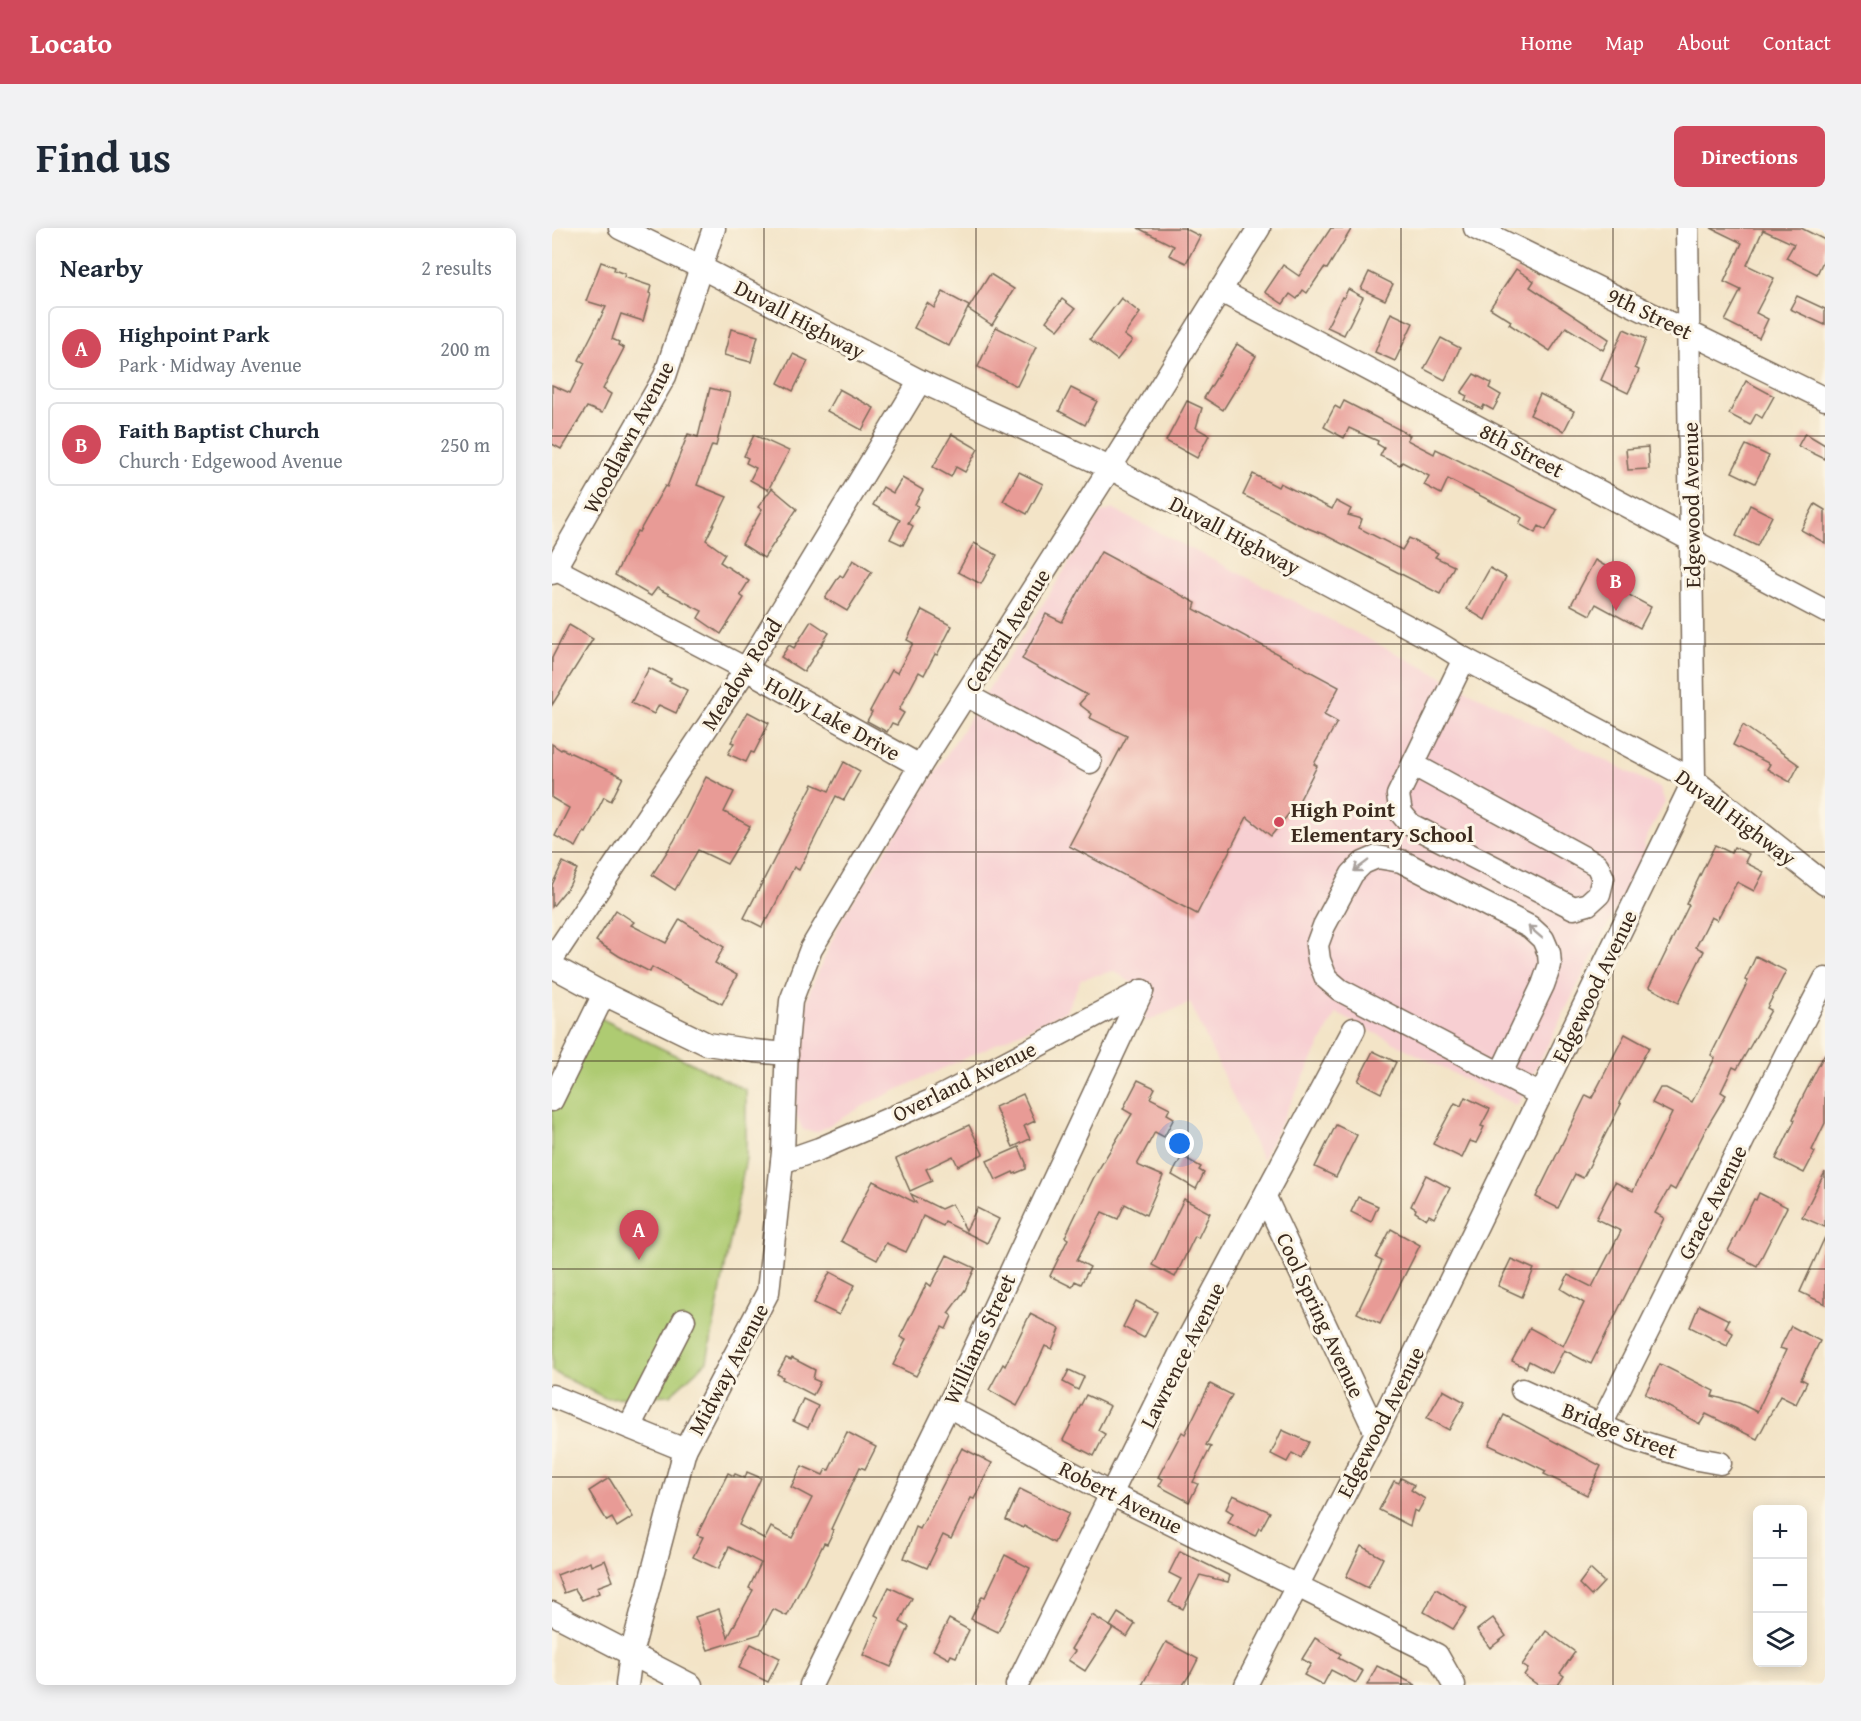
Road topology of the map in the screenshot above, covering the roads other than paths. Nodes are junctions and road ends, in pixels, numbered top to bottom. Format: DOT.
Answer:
graph roads {
  1 [pos="620,228"];
  2 [pos="714,228"];
  3 [pos="1258,228"];
  4 [pos="1475,228"];
  5 [pos="1687,228"];
  6 [pos="702,268"];
  7 [pos="1219,290"];
  8 [pos="1689,332"];
  9 [pos="920,381"];
  10 [pos="1825,399"];
  11 [pos="1110,468"];
  12 [pos="1691,539"];
  13 [pos="553,571"];
  14 [pos="1825,611"];
  15 [pos="1464,659"];
  16 [pos="746,669"];
  17 [pos="966,695"];
  18 [pos="1090,762"];
  19 [pos="1414,765"];
  20 [pos="920,766"];
  21 [pos="1694,780"];
  22 [pos="1825,884"];
  23 [pos="552,959"];
  24 [pos="552,966"];
  25 [pos="1825,979"];
  26 [pos="1142,991"];
  27 [pos="604,994"];
  28 [pos="1354,1029"];
  29 [pos="787,1049"];
  30 [pos="1501,1073"];
  31 [pos="1541,1095"];
  32 [pos="552,1100"];
  33 [pos="782,1162"];
  34 [pos="1265,1197"];
  35 [pos="684,1320"];
  36 [pos="1522,1390"];
  37 [pos="552,1396"];
  38 [pos="948,1406"];
  39 [pos="1601,1425"];
  40 [pos="629,1427"];
  41 [pos="1376,1433"];
  42 [pos="685,1449"];
  43 [pos="1720,1463"];
  44 [pos="1111,1494"];
  45 [pos="1296,1586"];
  46 [pos="552,1613"];
  47 [pos="631,1654"];
  48 [pos="627,1685"];
  49 [pos="692,1685"];
  50 [pos="811,1685"];
  51 [pos="1017,1685"];
  52 [pos="1246,1685"];
  53 [pos="1454,1685"];
  1 -- 6 [label="street, Duvall Highway"];
  2 -- 6 [label="street, Woodlawn Avenue"];
  3 -- 7 [label="street, Central Avenue"];
  4 -- 8 [label="street, 9th Street"];
  5 -- 8 [label="street, Edgewood Avenue"];
  6 -- 9 [label="street, Duvall Highway"];
  6 -- 13 [label="street, Woodlawn Avenue"];
  7 -- 11 [label="street, Central Avenue"];
  7 -- 12 [label="street, 8th Street"];
  8 -- 10 [label="street, 9th Street"];
  8 -- 12 [label="street, Edgewood Avenue"];
  9 -- 11 [label="street, Duvall Highway"];
  9 -- 16 [label="street, Meadow Road"];
  11 -- 15 [label="street, Duvall Highway"];
  11 -- 17 [label="street, Central Avenue"];
  12 -- 14 [label="street, 8th Street"];
  12 -- 21 [label="street, Edgewood Avenue"];
  13 -- 16 [label="street, Holly Lake Drive"];
  15 -- 19 [label="street"];
  15 -- 21 [label="street, Duvall Highway"];
  16 -- 20 [label="street, Holly Lake Drive"];
  16 -- 23 [label="street, Meadow Road"];
  17 -- 18 [label="street"];
  17 -- 20 [label="street, Central Avenue"];
  19 -- 19 [label="street"];
  20 -- 29 [label="street, Central Avenue"];
  21 -- 22 [label="street, Duvall Highway"];
  21 -- 31 [label="street, Edgewood Avenue"];
  24 -- 27 [label="street"];
  25 -- 39 [label="street, Grace Avenue"];
  26 -- 33 [label="street, Overland Avenue"];
  26 -- 38 [label="street, Williams Street"];
  27 -- 29 [label="street"];
  27 -- 32 [label="street"];
  28 -- 34 [label="street, Lawrence Avenue"];
  29 -- 33 [label="street, Midway Avenue"];
  30 -- 30 [label="street, one-way"];
  30 -- 31 [label="street"];
  31 -- 41 [label="street, Edgewood Avenue"];
  33 -- 42 [label="street, Midway Avenue"];
  34 -- 41 [label="street, Cool Spring Avenue"];
  34 -- 44 [label="street, Lawrence Avenue"];
  35 -- 40 [label="street"];
  36 -- 39 [label="street, Bridge Street"];
  37 -- 40 [label="street"];
  38 -- 44 [label="street, Robert Avenue"];
  38 -- 50 [label="street, Williams Street"];
  39 -- 43 [label="street, Bridge Street"];
  40 -- 42 [label="street"];
  41 -- 45 [label="street, Edgewood Avenue"];
  42 -- 47 [label="street, Midway Avenue"];
  44 -- 45 [label="street, Robert Avenue"];
  44 -- 51 [label="street, Lawrence Avenue"];
  45 -- 52 [label="street, Edgewood Avenue"];
  45 -- 53 [label="street, Robert Avenue"];
  46 -- 47 [label="street"];
  47 -- 48 [label="street, Midway Avenue"];
  47 -- 49 [label="street"];
}
